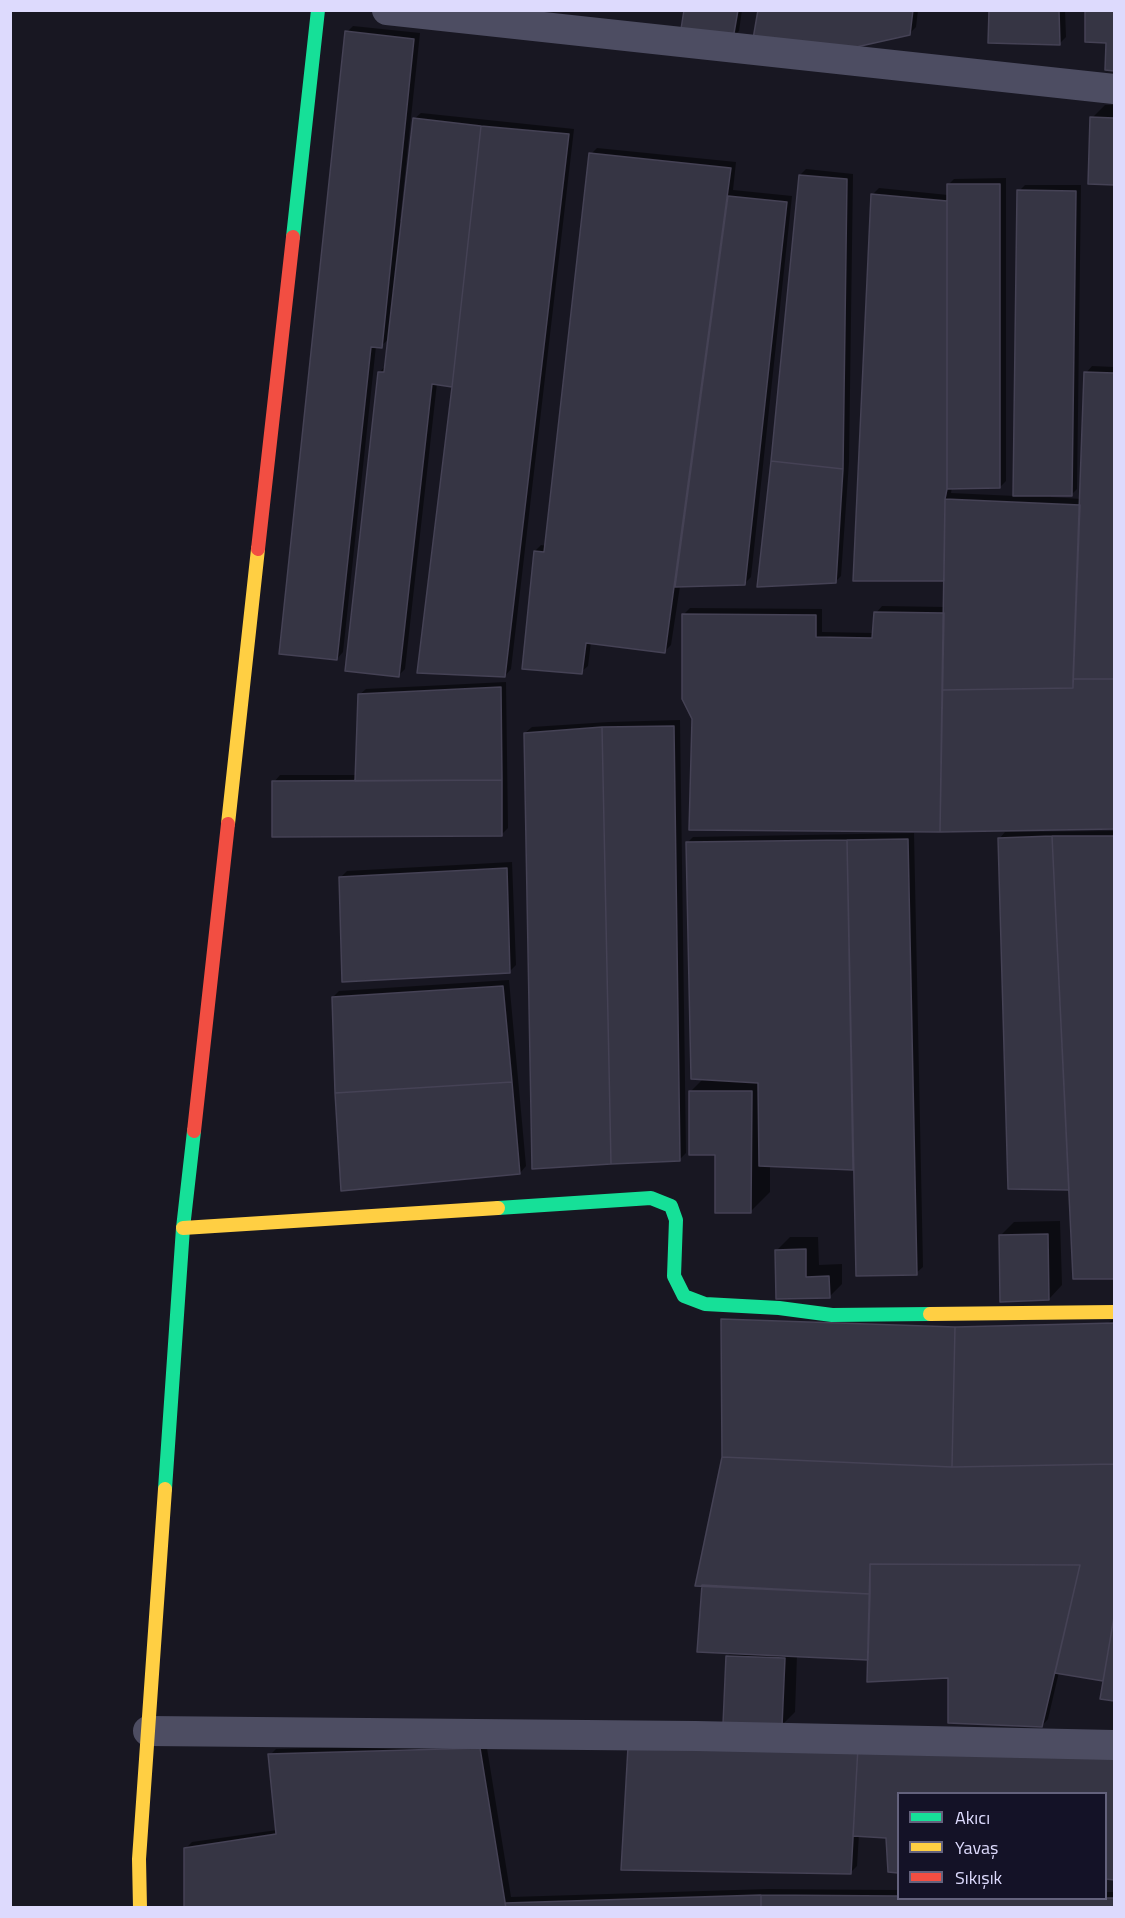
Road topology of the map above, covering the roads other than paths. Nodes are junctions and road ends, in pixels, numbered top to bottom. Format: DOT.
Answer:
graph roads {
  1 [pos="318,10"];
  2 [pos="387,10"];
  3 [pos="1114,89"];
  4 [pos="183,1228"];
  5 [pos="1114,1312"];
  6 [pos="148,1731"];
  7 [pos="1114,1745"];
  8 [pos="140,1908"];
  1 -- 4 [label="street"];
  2 -- 3 [label="street"];
  4 -- 5 [label="street"];
  4 -- 6 [label="street"];
  6 -- 7 [label="street"];
  6 -- 8 [label="street"];
}
